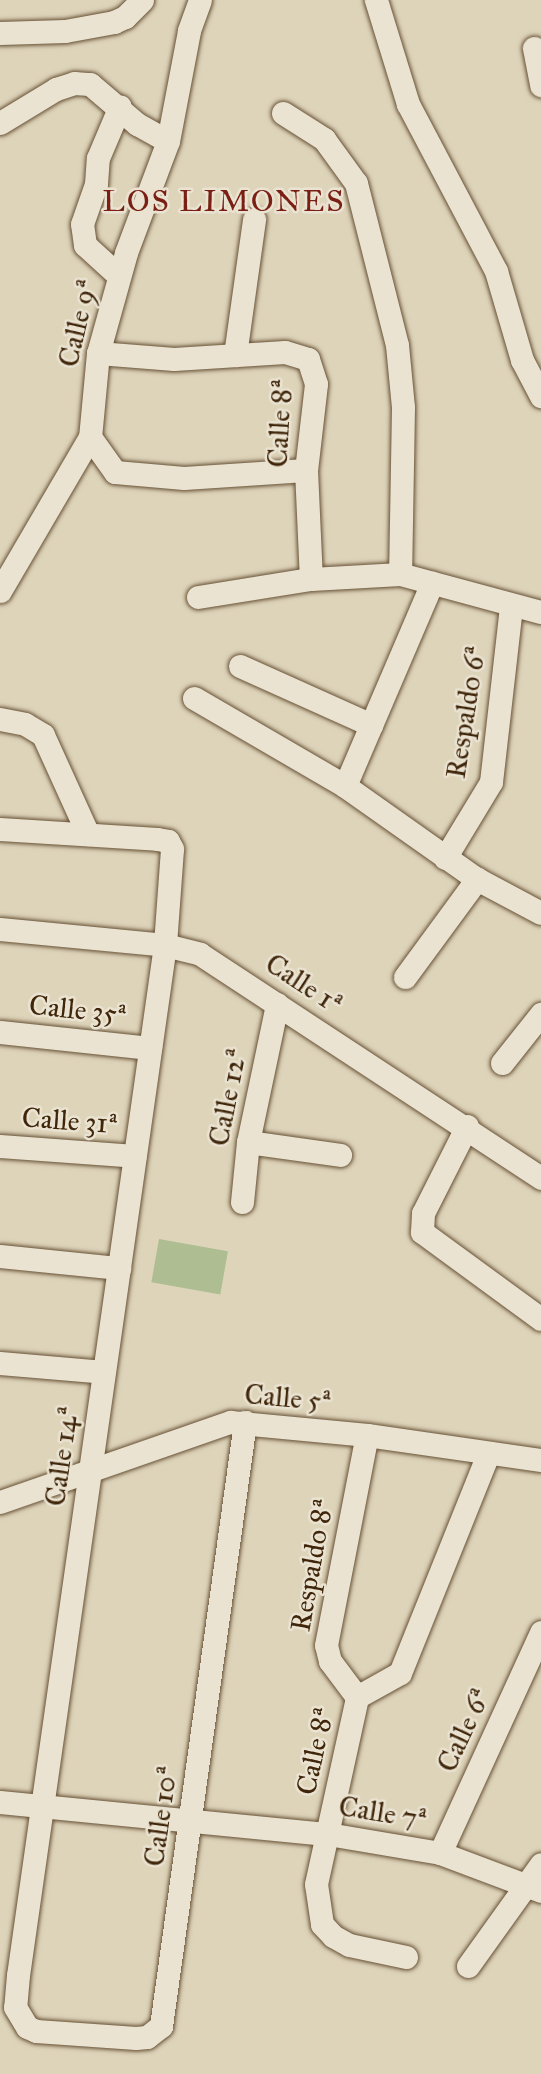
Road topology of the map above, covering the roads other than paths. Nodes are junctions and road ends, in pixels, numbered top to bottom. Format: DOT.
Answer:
graph roads {
  1 [pos="142,0"];
  2 [pos="200,0"];
  3 [pos="376,0"];
  4 [pos="0,33"];
  5 [pos="534,48"];
  6 [pos="541,85"];
  7 [pos="120,106"];
  8 [pos="284,113"];
  9 [pos="0,123"];
  10 [pos="168,141"];
  11 [pos="254,219"];
  12 [pos="119,276"];
  13 [pos="98,353"];
  14 [pos="235,355"];
  15 [pos="541,396"];
  16 [pos="90,437"];
  17 [pos="306,470"];
  18 [pos="400,574"];
  19 [pos="311,579"];
  20 [pos="432,583"];
  21 [pos="0,591"];
  22 [pos="198,597"];
  23 [pos="511,606"];
  24 [pos="541,612"];
  25 [pos="240,666"];
  26 [pos="194,698"];
  27 [pos="0,719"];
  28 [pos="371,725"];
  29 [pos="345,786"];
  30 [pos="0,829"];
  31 [pos="88,834"];
  32 [pos="445,858"];
  33 [pos="477,879"];
  34 [pos="541,913"];
  35 [pos="0,929"];
  36 [pos="165,945"];
  37 [pos="405,977"];
  38 [pos="277,1004"];
  39 [pos="541,1014"];
  40 [pos="0,1032"];
  41 [pos="533,1040"];
  42 [pos="150,1048"];
  43 [pos="502,1063"];
  44 [pos="467,1126"];
  45 [pos="248,1142"];
  46 [pos="0,1146"];
  47 [pos="340,1155"];
  48 [pos="135,1156"];
  49 [pos="541,1178"];
  50 [pos="242,1202"];
  51 [pos="0,1256"];
  52 [pos="119,1268"];
  53 [pos="541,1319"];
  54 [pos="0,1363"];
  55 [pos="104,1372"];
  56 [pos="245,1422"];
  57 [pos="367,1435"];
  58 [pos="488,1454"];
  59 [pos="541,1460"];
  60 [pos="90,1473"];
  61 [pos="0,1502"];
  62 [pos="541,1632"];
  63 [pos="357,1697"];
  64 [pos="0,1801"];
  65 [pos="43,1807"];
  66 [pos="190,1824"];
  67 [pos="328,1834"];
  68 [pos="440,1853"];
  69 [pos="541,1864"];
  70 [pos="535,1888"];
  71 [pos="406,1957"];
  72 [pos="468,1966"];
  73 [pos="9,1974"];
  1 -- 4 [label="street"];
  2 -- 10 [label="street, Calle 9ª"];
  3 -- 15 [label="street"];
  5 -- 6 [label="street"];
  7 -- 9 [label="street"];
  7 -- 10 [label="street"];
  7 -- 12 [label="street"];
  8 -- 18 [label="street"];
  10 -- 12 [label="street, Calle 9ª"];
  11 -- 14 [label="street"];
  12 -- 13 [label="street, Calle 9ª"];
  13 -- 14 [label="street, Calle 8ª"];
  13 -- 16 [label="street, Calle 9ª"];
  14 -- 17 [label="street, Calle 8ª"];
  16 -- 17 [label="street"];
  16 -- 21 [label="street"];
  17 -- 19 [label="street, Calle 8ª"];
  18 -- 19 [label="street"];
  18 -- 20 [label="street"];
  19 -- 22 [label="street"];
  20 -- 23 [label="street"];
  20 -- 28 [label="street"];
  23 -- 24 [label="street"];
  23 -- 32 [label="street, Respaldo 6ª"];
  25 -- 28 [label="street"];
  26 -- 29 [label="street"];
  27 -- 31 [label="street"];
  28 -- 29 [label="street"];
  29 -- 32 [label="street"];
  30 -- 31 [label="street"];
  31 -- 36 [label="street, Calle 14ª"];
  32 -- 33 [label="street"];
  33 -- 34 [label="street"];
  33 -- 37 [label="street"];
  35 -- 36 [label="street, Calle 1ª"];
  36 -- 38 [label="street, Calle 1ª"];
  36 -- 42 [label="street, Calle 14ª"];
  38 -- 44 [label="street, Calle 1ª"];
  38 -- 45 [label="street, Calle 12ª"];
  39 -- 41 [label="street"];
  40 -- 42 [label="street, Calle 35ª"];
  41 -- 43 [label="street"];
  42 -- 48 [label="street, Calle 14ª"];
  44 -- 49 [label="street, Calle 1ª"];
  44 -- 53 [label="street"];
  45 -- 47 [label="street"];
  45 -- 50 [label="street, Calle 12ª"];
  46 -- 48 [label="street, Calle 31ª"];
  48 -- 52 [label="street, Calle 14ª"];
  51 -- 52 [label="street"];
  52 -- 55 [label="street, Calle 14ª"];
  54 -- 55 [label="street"];
  55 -- 60 [label="street, Calle 14ª"];
  56 -- 57 [label="street, Calle 5ª"];
  56 -- 60 [label="street, Calle 5ª"];
  56 -- 66 [label="street, Calle 10ª"];
  57 -- 58 [label="street, Calle 5ª"];
  57 -- 63 [label="street, Respaldo 8ª"];
  58 -- 59 [label="street, Calle 5ª"];
  58 -- 63 [label="street, Calle 8ª"];
  60 -- 61 [label="street, Calle 5ª"];
  60 -- 65 [label="street, Calle 14ª"];
  62 -- 68 [label="street, Calle 6ª"];
  63 -- 67 [label="street, Calle 8ª"];
  64 -- 65 [label="street, Calle 7ª"];
  65 -- 66 [label="street, Calle 7ª"];
  65 -- 73 [label="street, Calle 14ª"];
  66 -- 67 [label="street, Calle 7ª"];
  66 -- 73 [label="street, Calle 10ª"];
  67 -- 68 [label="street, Calle 7ª"];
  67 -- 71 [label="street, Calle 8ª"];
  68 -- 70 [label="street, Calle 7ª"];
  69 -- 70 [label="street"];
  70 -- 72 [label="street"];
}
